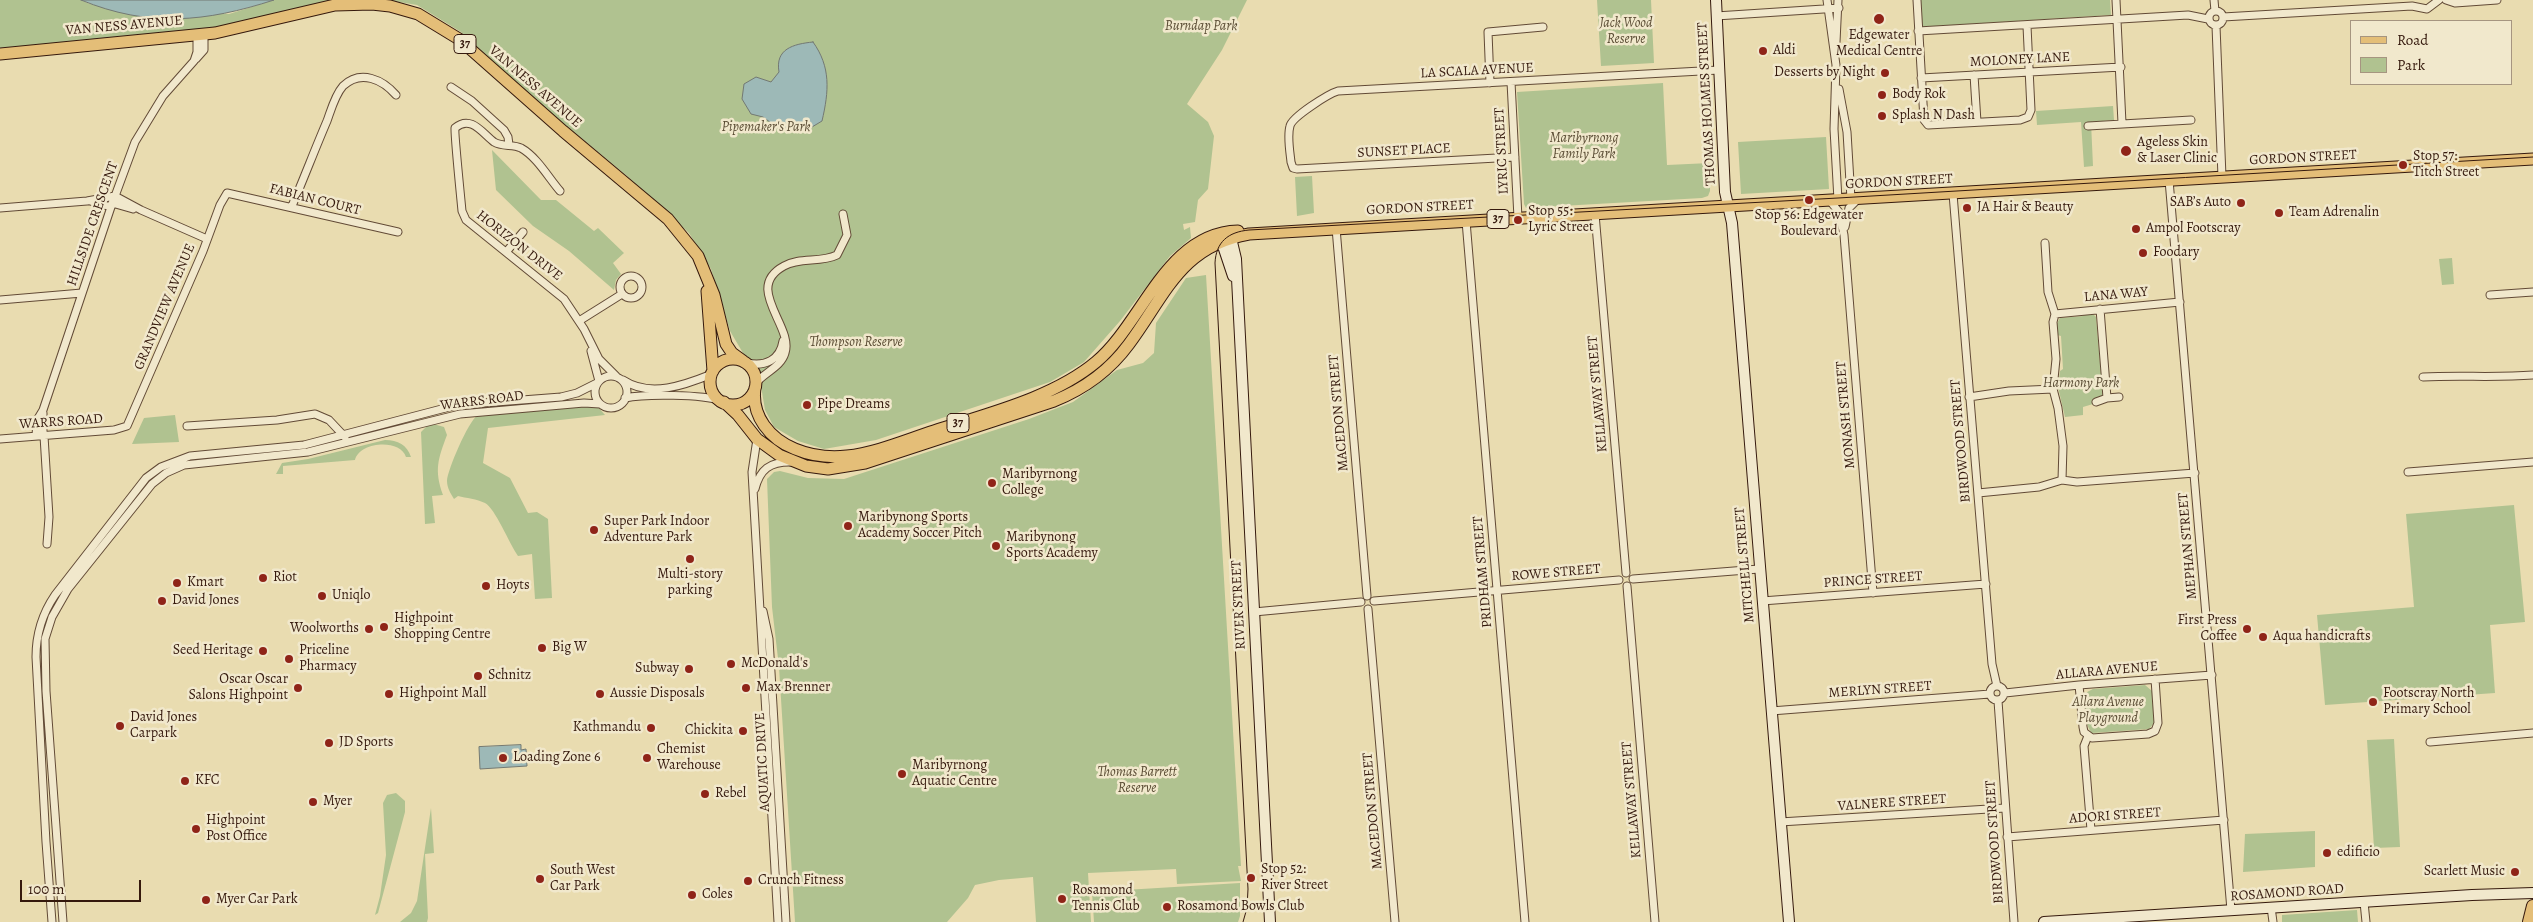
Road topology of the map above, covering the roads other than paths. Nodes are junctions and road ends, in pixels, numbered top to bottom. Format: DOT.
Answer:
graph roads {
  1 [pos="1716,0"];
  2 [pos="1827,0"];
  3 [pos="1838,0"];
  4 [pos="1917,0"];
  5 [pos="2116,0"];
  6 [pos="2214,0"];
  7 [pos="2439,0"];
  8 [pos="2446,0"];
  9 [pos="2497,0"];
  10 [pos="1839,8"];
  11 [pos="1828,9"];
  12 [pos="2215,11"];
  13 [pos="1716,16"];
  14 [pos="2223,17"];
  15 [pos="2117,19"];
  16 [pos="2208,19"];
  17 [pos="2027,26"];
  18 [pos="2216,26"];
  19 [pos="1543,27"];
  20 [pos="1918,31"];
  21 [pos="200,34"];
  22 [pos="0,54"];
  23 [pos="1835,54"];
  24 [pos="2120,67"];
  25 [pos="1719,70"];
  26 [pos="2029,72"];
  27 [pos="1974,75"];
  28 [pos="1836,76"];
  29 [pos="1921,78"];
  30 [pos="1511,82"];
  31 [pos="1490,83"];
  32 [pos="451,87"];
  33 [pos="396,95"];
  34 [pos="2192,120"];
  35 [pos="1977,122"];
  36 [pos="2122,123"];
  37 [pos="2088,126"];
  38 [pos="512,145"];
  39 [pos="1516,157"];
  40 [pos="2533,159"];
  41 [pos="1294,168"];
  42 [pos="2222,177"];
  43 [pos="2169,180"];
  44 [pos="560,191"];
  45 [pos="227,193"];
  46 [pos="1953,194"];
  47 [pos="1855,199"];
  48 [pos="1834,200"];
  49 [pos="87,201"];
  50 [pos="112,202"];
  51 [pos="292,206"];
  52 [pos="1729,206"];
  53 [pos="0,208"];
  54 [pos="843,214"];
  55 [pos="1595,214"];
  56 [pos="1518,218"];
  57 [pos="1466,221"];
  58 [pos="1336,228"];
  59 [pos="676,230"];
  60 [pos="398,232"];
  61 [pos="523,232"];
  62 [pos="1844,235"];
  63 [pos="1225,237"];
  64 [pos="207,239"];
  65 [pos="2045,244"];
  66 [pos="507,251"];
  67 [pos="2533,292"];
  68 [pos="82,293"];
  69 [pos="622,294"];
  70 [pos="2490,295"];
  71 [pos="0,300"];
  72 [pos="2180,302"];
  73 [pos="2100,309"];
  74 [pos="2055,314"];
  75 [pos="579,320"];
  76 [pos="782,332"];
  77 [pos="1129,344"];
  78 [pos="1112,346"];
  79 [pos="745,362"];
  80 [pos="712,372"];
  81 [pos="2533,375"];
  82 [pos="2423,377"];
  83 [pos="618,378"];
  84 [pos="598,382"];
  85 [pos="756,385"];
  86 [pos="2053,389"];
  87 [pos="1969,397"];
  88 [pos="2119,397"];
  89 [pos="625,398"];
  90 [pos="2107,398"];
  91 [pos="722,402"];
  92 [pos="2096,402"];
  93 [pos="600,404"];
  94 [pos="186,426"];
  95 [pos="124,428"];
  96 [pos="41,436"];
  97 [pos="345,438"];
  98 [pos="756,438"];
  99 [pos="0,439"];
  100 [pos="794,462"];
  101 [pos="2533,462"];
  102 [pos="2408,472"];
  103 [pos="2195,473"];
  104 [pos="2062,480"];
  105 [pos="1978,493"];
  106 [pos="754,494"];
  107 [pos="47,544"];
  108 [pos="1759,569"];
  109 [pos="1626,573"];
  110 [pos="1633,579"];
  111 [pos="1620,580"];
  112 [pos="1986,584"];
  113 [pos="1627,586"];
  114 [pos="1497,591"];
  115 [pos="1873,593"];
  116 [pos="1367,596"];
  117 [pos="760,601"];
  118 [pos="1374,601"];
  119 [pos="1762,601"];
  120 [pos="1361,602"];
  121 [pos="1368,609"];
  122 [pos="1254,612"];
  123 [pos="2212,675"];
  124 [pos="2155,679"];
  125 [pos="2080,685"];
  126 [pos="1997,686"];
  127 [pos="2005,693"];
  128 [pos="1990,694"];
  129 [pos="1998,701"];
  130 [pos="1771,710"];
  131 [pos="2533,733"];
  132 [pos="2088,736"];
  133 [pos="2430,742"];
  134 [pos="2005,808"];
  135 [pos="2224,820"];
  136 [pos="1780,822"];
  137 [pos="2091,830"];
  138 [pos="2007,837"];
  139 [pos="2533,893"];
  140 [pos="2364,902"];
  141 [pos="2533,906"];
  142 [pos="2272,908"];
  143 [pos="2231,910"];
  144 [pos="2138,919"];
  145 [pos="52,922"];
  146 [pos="63,922"];
  147 [pos="778,922"];
  148 [pos="786,922"];
  149 [pos="1270,922"];
  150 [pos="1395,922"];
  151 [pos="1525,922"];
  152 [pos="1655,922"];
  153 [pos="1790,922"];
  154 [pos="2014,922"];
  155 [pos="2044,922"];
  156 [pos="2273,922"];
  157 [pos="2366,922"];
  158 [pos="2529,922"];
  1 -- 13 [label="street, THOMAS HOLMES STREET"];
  2 -- 11 [label="street"];
  3 -- 10 [label="street"];
  4 -- 20 [label="street"];
  5 -- 15 [label="street"];
  6 -- 12 [label="street"];
  7 -- 14 [label="street"];
  8 -- 9 [label="street"];
  10 -- 11 [label="street"];
  10 -- 23 [label="street"];
  11 -- 13 [label="street"];
  11 -- 23 [label="street"];
  12 -- 14 [label="street"];
  12 -- 16 [label="street"];
  13 -- 25 [label="street, THOMAS HOLMES STREET"];
  14 -- 18 [label="street"];
  15 -- 16 [label="street"];
  15 -- 17 [label="street"];
  15 -- 24 [label="street"];
  16 -- 18 [label="street"];
  17 -- 20 [label="street"];
  17 -- 26 [label="street"];
  18 -- 42 [label="street"];
  19 -- 31 [label="street"];
  20 -- 29 [label="street"];
  21 -- 22 [label="main road, VAN NESS AVENUE / 37"];
  21 -- 50 [label="street, HILLSIDE CRESCENT"];
  21 -- 59 [label="main road, VAN NESS AVENUE / 37"];
  23 -- 28 [label="street"];
  24 -- 26 [label="street, MOLONEY LANE"];
  24 -- 36 [label="street"];
  25 -- 30 [label="street, LA SCALA AVENUE"];
  25 -- 52 [label="street, THOMAS HOLMES STREET"];
  26 -- 27 [label="street, MOLONEY LANE"];
  26 -- 35 [label="street"];
  27 -- 29 [label="street, MOLONEY LANE"];
  27 -- 35 [label="street"];
  28 -- 47 [label="street"];
  28 -- 48 [label="street"];
  29 -- 35 [label="street"];
  30 -- 31 [label="street, LA SCALA AVENUE"];
  30 -- 39 [label="street, LYRIC STREET"];
  31 -- 41 [label="street, LA SCALA AVENUE"];
  32 -- 38 [label="street, HORIZON DRIVE"];
  33 -- 51 [label="street"];
  34 -- 36 [label="street"];
  36 -- 37 [label="street"];
  38 -- 44 [label="street, HORIZON DRIVE"];
  38 -- 66 [label="street, HORIZON DRIVE"];
  39 -- 41 [label="street, SUNSET PLACE"];
  39 -- 56 [label="street, LYRIC STREET"];
  40 -- 42 [label="main road, GORDON STREET / 37"];
  42 -- 43 [label="main road, GORDON STREET / 37"];
  43 -- 46 [label="main road, GORDON STREET / 37"];
  43 -- 72 [label="street, MEPHAN STREET"];
  45 -- 51 [label="street, FABIAN COURT"];
  45 -- 64 [label="street, GRANDVIEW AVENUE"];
  46 -- 47 [label="main road, GORDON STREET / 37"];
  46 -- 87 [label="street, BIRDWOOD STREET"];
  47 -- 48 [label="main road, GORDON STREET / 37"];
  47 -- 62 [label="street, MONASH STREET"];
  48 -- 52 [label="main road, GORDON STREET / 37"];
  48 -- 62 [label="street, MONASH STREET"];
  49 -- 50 [label="street"];
  49 -- 50 [label="street"];
  49 -- 53 [label="street"];
  50 -- 64 [label="street"];
  50 -- 68 [label="street, HILLSIDE CRESCENT"];
  51 -- 60 [label="street, FABIAN COURT"];
  52 -- 55 [label="main road, GORDON STREET / 37"];
  52 -- 108 [label="street, MITCHELL STREET"];
  54 -- 76 [label="street"];
  55 -- 56 [label="main road, GORDON STREET / 37"];
  55 -- 109 [label="street, KELLAWAY STREET"];
  56 -- 57 [label="main road, GORDON STREET / 37"];
  57 -- 58 [label="main road, GORDON STREET / 37"];
  57 -- 114 [label="street, PRIDHAM STREET"];
  58 -- 63 [label="main road, GORDON STREET / 37"];
  58 -- 116 [label="street, MACEDON STREET"];
  59 -- 79 [label="main road, VAN NESS AVENUE / 37"];
  59 -- 80 [label="main road, VAN NESS AVENUE / 37"];
  61 -- 66 [label="street"];
  62 -- 115 [label="street, MONASH STREET"];
  63 -- 77 [label="main road, GORDON STREET / 37"];
  63 -- 78 [label="main road, GORDON STREET / 37"];
  63 -- 122 [label="street, RIVER STREET"];
  64 -- 95 [label="street, GRANDVIEW AVENUE"];
  65 -- 74 [label="street"];
  66 -- 75 [label="street, HORIZON DRIVE"];
  67 -- 70 [label="street"];
  68 -- 71 [label="street"];
  68 -- 96 [label="street, HILLSIDE CRESCENT"];
  69 -- 75 [label="street"];
  72 -- 73 [label="street, LANA WAY"];
  72 -- 103 [label="street, MEPHAN STREET"];
  73 -- 74 [label="street, LANA WAY"];
  73 -- 90 [label="street"];
  74 -- 86 [label="street"];
  75 -- 83 [label="street, HORIZON DRIVE"];
  75 -- 84 [label="street, HORIZON DRIVE"];
  76 -- 79 [label="street"];
  76 -- 85 [label="street"];
  77 -- 78 [label="main road"];
  77 -- 100 [label="main road, GORDON STREET / 37"];
  78 -- 85 [label="main road, GORDON STREET / 37"];
  79 -- 80 [label="main road"];
  79 -- 85 [label="main road, 37"];
  80 -- 83 [label="street"];
  80 -- 91 [label="main road, 37"];
  81 -- 82 [label="street"];
  83 -- 84 [label="street"];
  83 -- 89 [label="street"];
  84 -- 93 [label="street"];
  84 -- 97 [label="street, WARRS ROAD"];
  85 -- 91 [label="main road"];
  86 -- 87 [label="street"];
  86 -- 104 [label="street"];
  87 -- 105 [label="street, BIRDWOOD STREET"];
  88 -- 90 [label="street"];
  89 -- 91 [label="street"];
  89 -- 93 [label="street"];
  90 -- 92 [label="street"];
  91 -- 98 [label="main road, GORDON STREET / 37"];
  93 -- 97 [label="street, WARRS ROAD"];
  94 -- 97 [label="street"];
  95 -- 96 [label="street, WARRS ROAD"];
  96 -- 99 [label="street, WARRS ROAD"];
  96 -- 107 [label="street, HILLSIDE CRESCENT"];
  97 -- 145 [label="street"];
  97 -- 146 [label="street"];
  98 -- 100 [label="main road, GORDON STREET / 37"];
  98 -- 106 [label="street, AQUATIC DRIVE"];
  100 -- 106 [label="street, AQUATIC DRIVE"];
  101 -- 102 [label="street"];
  103 -- 104 [label="street"];
  103 -- 123 [label="street, MEPHAN STREET"];
  104 -- 105 [label="street"];
  105 -- 112 [label="street, BIRDWOOD STREET"];
  106 -- 117 [label="street, AQUATIC DRIVE"];
  108 -- 110 [label="street"];
  108 -- 119 [label="street, MITCHELL STREET"];
  109 -- 110 [label="street"];
  109 -- 111 [label="street"];
  110 -- 113 [label="street"];
  111 -- 113 [label="street"];
  111 -- 114 [label="street, ROWE STREET"];
  112 -- 115 [label="street, PRINCE STREET"];
  112 -- 126 [label="street, BIRDWOOD STREET"];
  113 -- 152 [label="street, KELLAWAY STREET"];
  114 -- 118 [label="street, ROWE STREET"];
  114 -- 151 [label="street, PRIDHAM STREET"];
  115 -- 119 [label="street, PRINCE STREET"];
  116 -- 118 [label="street"];
  116 -- 120 [label="street"];
  117 -- 147 [label="street, AQUATIC DRIVE"];
  117 -- 148 [label="street, AQUATIC DRIVE"];
  118 -- 121 [label="street"];
  119 -- 130 [label="street, MITCHELL STREET"];
  120 -- 121 [label="street"];
  120 -- 122 [label="street"];
  121 -- 150 [label="street, MACEDON STREET"];
  122 -- 149 [label="street, RIVER STREET"];
  123 -- 124 [label="street, ALLARA AVENUE"];
  123 -- 135 [label="street, MEPHAN STREET"];
  124 -- 125 [label="street, ALLARA AVENUE"];
  124 -- 132 [label="street"];
  125 -- 127 [label="street, ALLARA AVENUE"];
  125 -- 132 [label="street"];
  126 -- 127 [label="street"];
  126 -- 128 [label="street"];
  127 -- 129 [label="street"];
  128 -- 129 [label="street"];
  128 -- 130 [label="street, MERLYN STREET"];
  129 -- 134 [label="street, BIRDWOOD STREET"];
  130 -- 136 [label="street, MITCHELL STREET"];
  131 -- 133 [label="street"];
  132 -- 137 [label="street"];
  134 -- 136 [label="street, VALNERE STREET"];
  134 -- 138 [label="street, BIRDWOOD STREET"];
  135 -- 137 [label="street, ADORI STREET"];
  135 -- 143 [label="street, MEPHAN STREET"];
  136 -- 153 [label="street, MITCHELL STREET"];
  137 -- 138 [label="street, ADORI STREET"];
  138 -- 154 [label="street, BIRDWOOD STREET"];
  139 -- 140 [label="street, ROSAMOND ROAD"];
  140 -- 142 [label="street, ROSAMOND ROAD"];
  140 -- 157 [label="street"];
  141 -- 158 [label="highway"];
  142 -- 143 [label="street, ROSAMOND ROAD"];
  142 -- 156 [label="street"];
  143 -- 144 [label="street, ROSAMOND ROAD"];
  144 -- 155 [label="street, ROSAMOND ROAD"];
}
